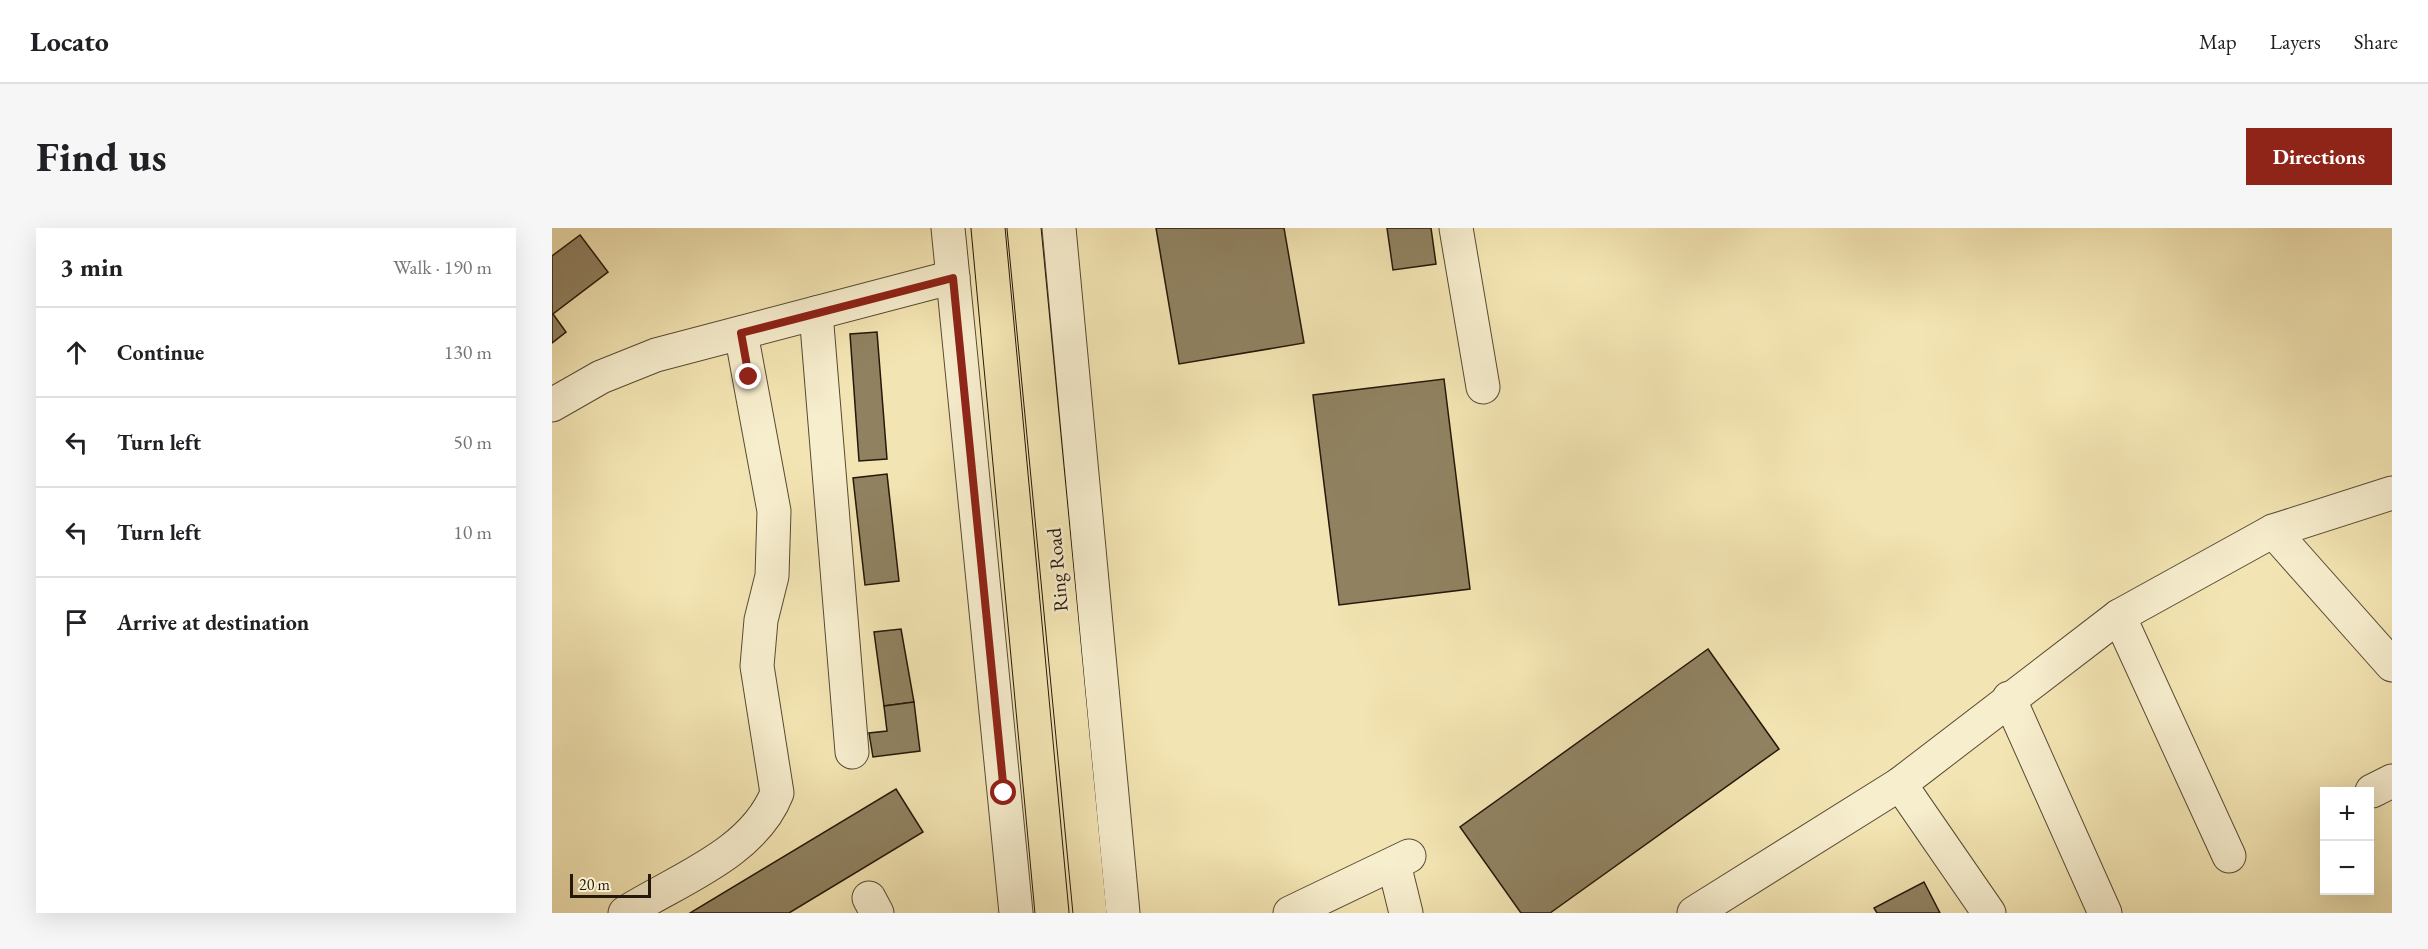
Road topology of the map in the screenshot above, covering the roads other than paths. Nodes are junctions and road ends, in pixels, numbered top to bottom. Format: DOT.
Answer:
graph roads {
  1 [pos="948,228"];
  2 [pos="988,228"];
  3 [pos="1024,228"];
  4 [pos="1059,228"];
  5 [pos="1456,228"];
  6 [pos="953,278"];
  7 [pos="816,313"];
  8 [pos="741,333"];
  9 [pos="1483,387"];
  10 [pos="552,405"];
  11 [pos="2392,493"];
  12 [pos="2273,531"];
  13 [pos="2119,616"];
  14 [pos="2392,665"];
  15 [pos="2009,698"];
  16 [pos="852,752"];
  17 [pos="1900,784"];
  18 [pos="2229,856"];
  19 [pos="625,913"];
  20 [pos="1016,913"];
  21 [pos="1052,913"];
  22 [pos="1090,913"];
  23 [pos="1123,913"];
  24 [pos="1290,913"];
  25 [pos="1406,913"];
  26 [pos="1694,913"];
  27 [pos="1989,913"];
  28 [pos="2105,913"];
  1 -- 6 [label="street"];
  2 -- 21 [label="highway, Ring Road"];
  3 -- 22 [label="highway, Ring Road"];
  4 -- 23 [label="street"];
  5 -- 9 [label="street"];
  6 -- 7 [label="street"];
  6 -- 20 [label="street"];
  7 -- 8 [label="street"];
  7 -- 16 [label="street"];
  8 -- 10 [label="street"];
  8 -- 19 [label="street"];
  11 -- 12 [label="street"];
  12 -- 13 [label="street"];
  12 -- 14 [label="street"];
  13 -- 15 [label="street"];
  13 -- 18 [label="street"];
  15 -- 17 [label="street"];
  15 -- 28 [label="street"];
  17 -- 26 [label="street"];
  17 -- 27 [label="street"];
  24 -- 25 [label="street"];
}
